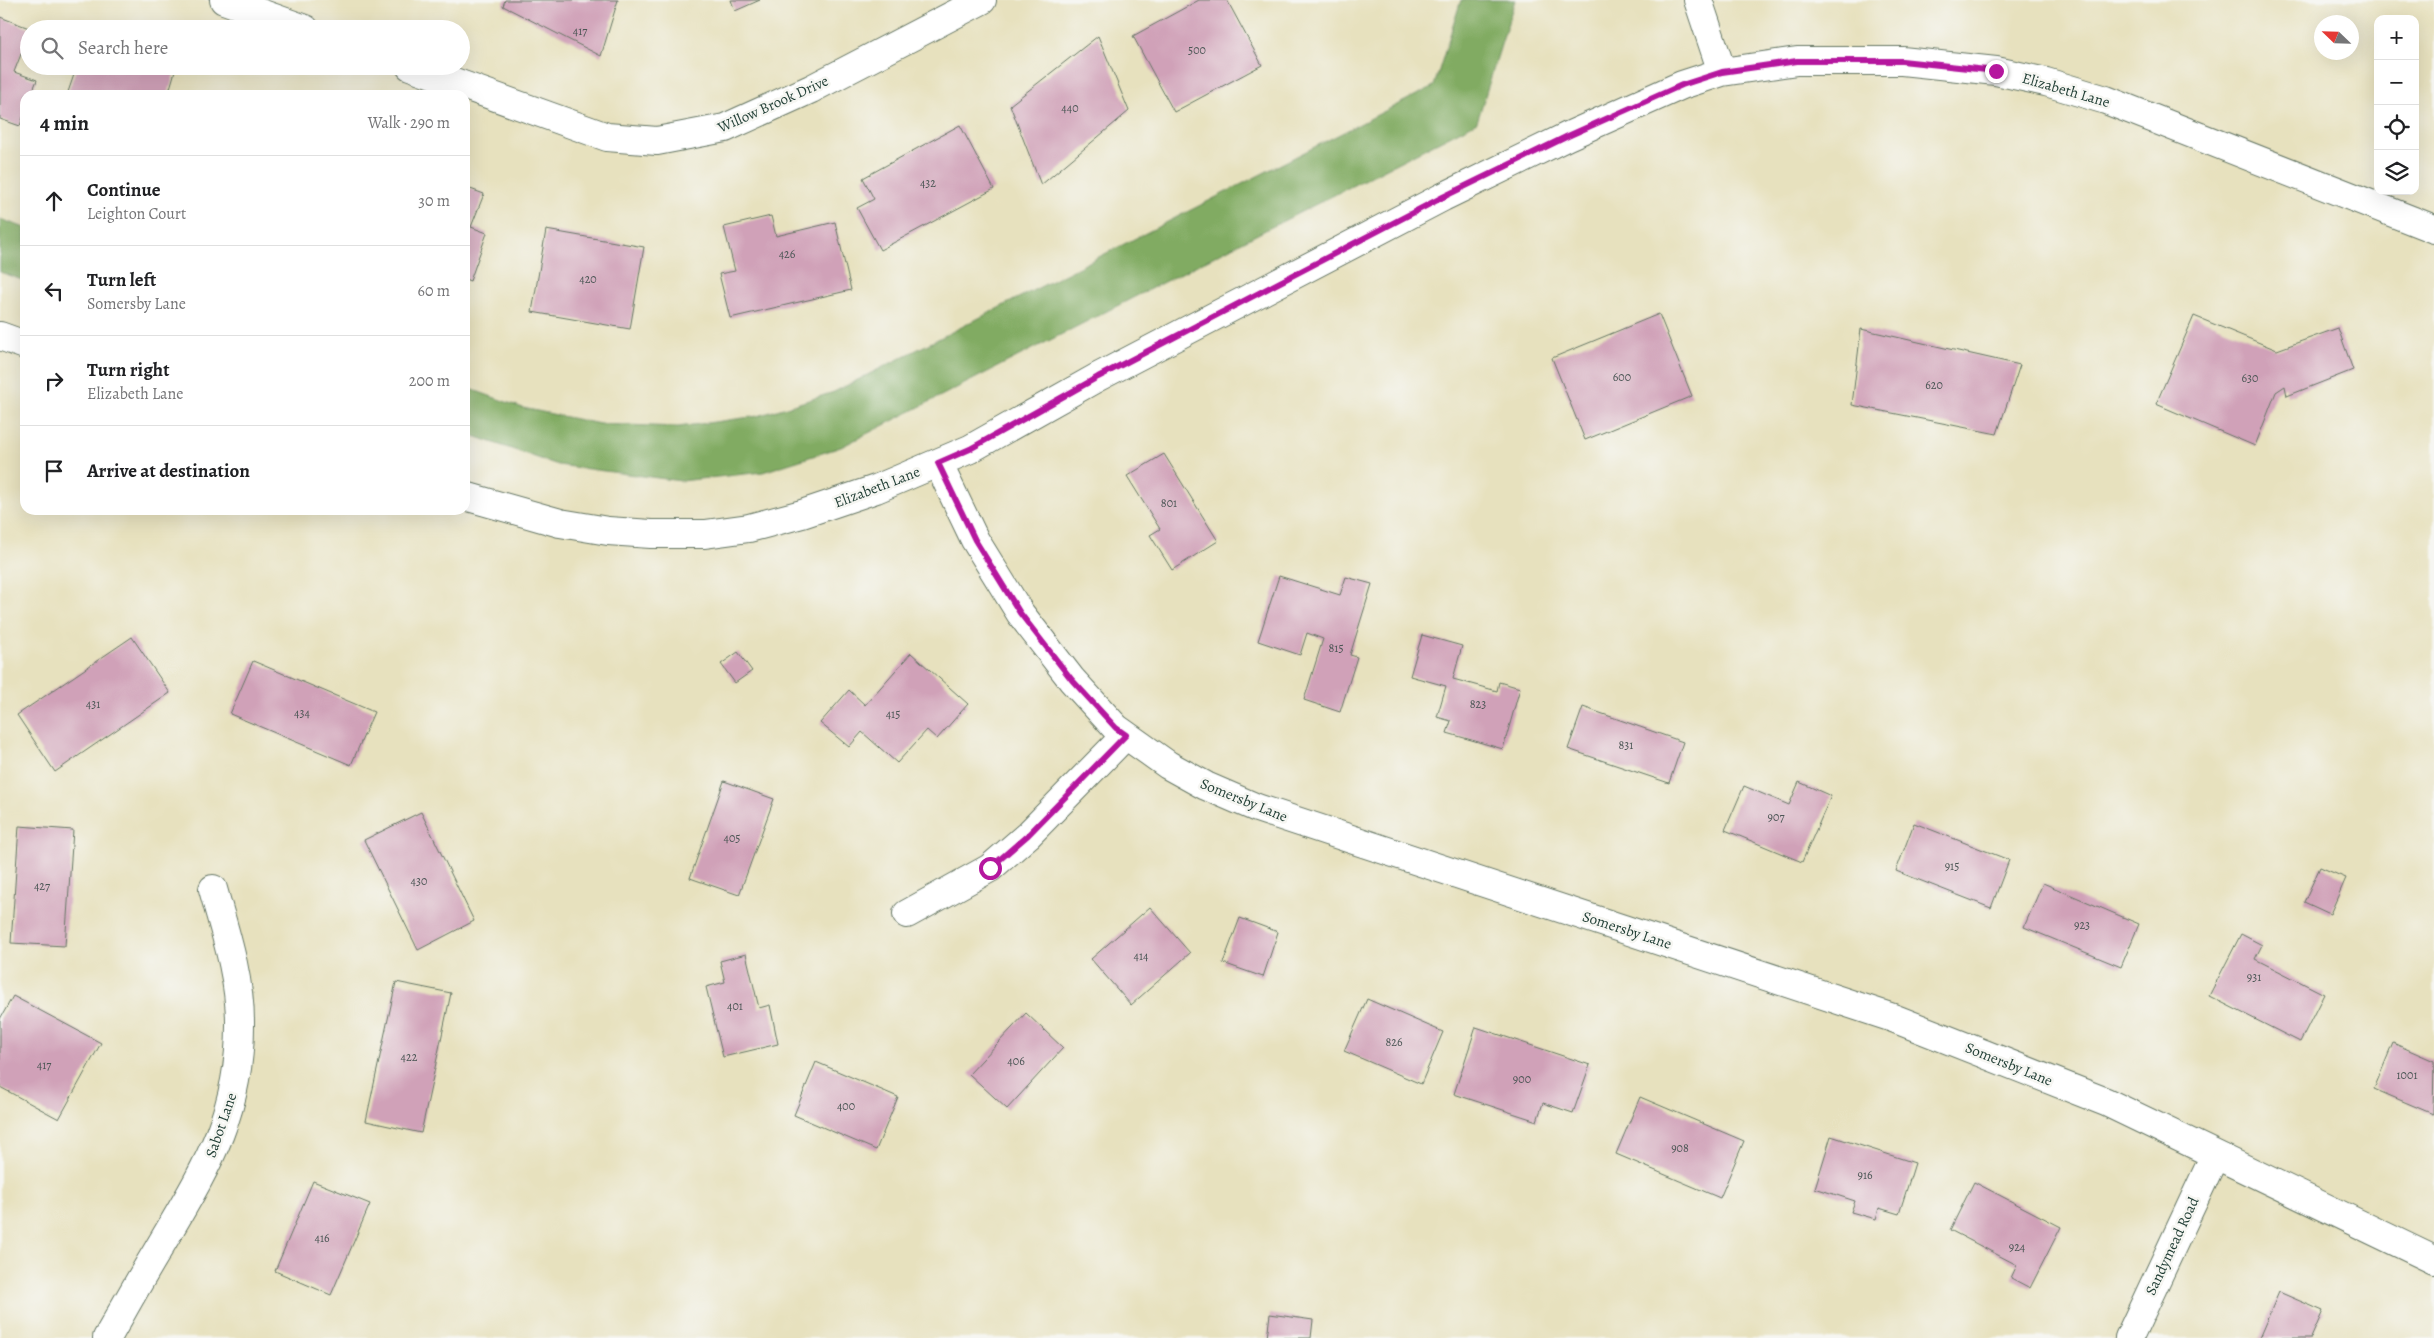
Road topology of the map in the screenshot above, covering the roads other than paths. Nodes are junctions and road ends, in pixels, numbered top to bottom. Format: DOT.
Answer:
graph roads {
  1 [pos="224,0"];
  2 [pos="982,0"];
  3 [pos="1698,0"];
  4 [pos="280,20"];
  5 [pos="1722,72"];
  6 [pos="435,75"];
  7 [pos="2434,229"];
  8 [pos="0,336"];
  9 [pos="20,343"];
  10 [pos="938,463"];
  11 [pos="470,497"];
  12 [pos="1126,735"];
  13 [pos="213,889"];
  14 [pos="908,914"];
  15 [pos="2215,1155"];
  16 [pos="2434,1260"];
  17 [pos="107,1338"];
  18 [pos="2129,1338"];
  1 -- 4 [label="street"];
  2 -- 6 [label="street, Willow Brook Drive"];
  3 -- 5 [label="street"];
  5 -- 7 [label="street, Elizabeth Lane"];
  5 -- 10 [label="street, Elizabeth Lane"];
  8 -- 9 [label="street"];
  10 -- 11 [label="street, Elizabeth Lane"];
  10 -- 12 [label="street, Somersby Lane"];
  12 -- 14 [label="street"];
  12 -- 15 [label="street, Somersby Lane"];
  13 -- 17 [label="street, Sabot Lane"];
  15 -- 16 [label="street, Somersby Lane"];
  15 -- 18 [label="street, Sandymead Road"];
}
